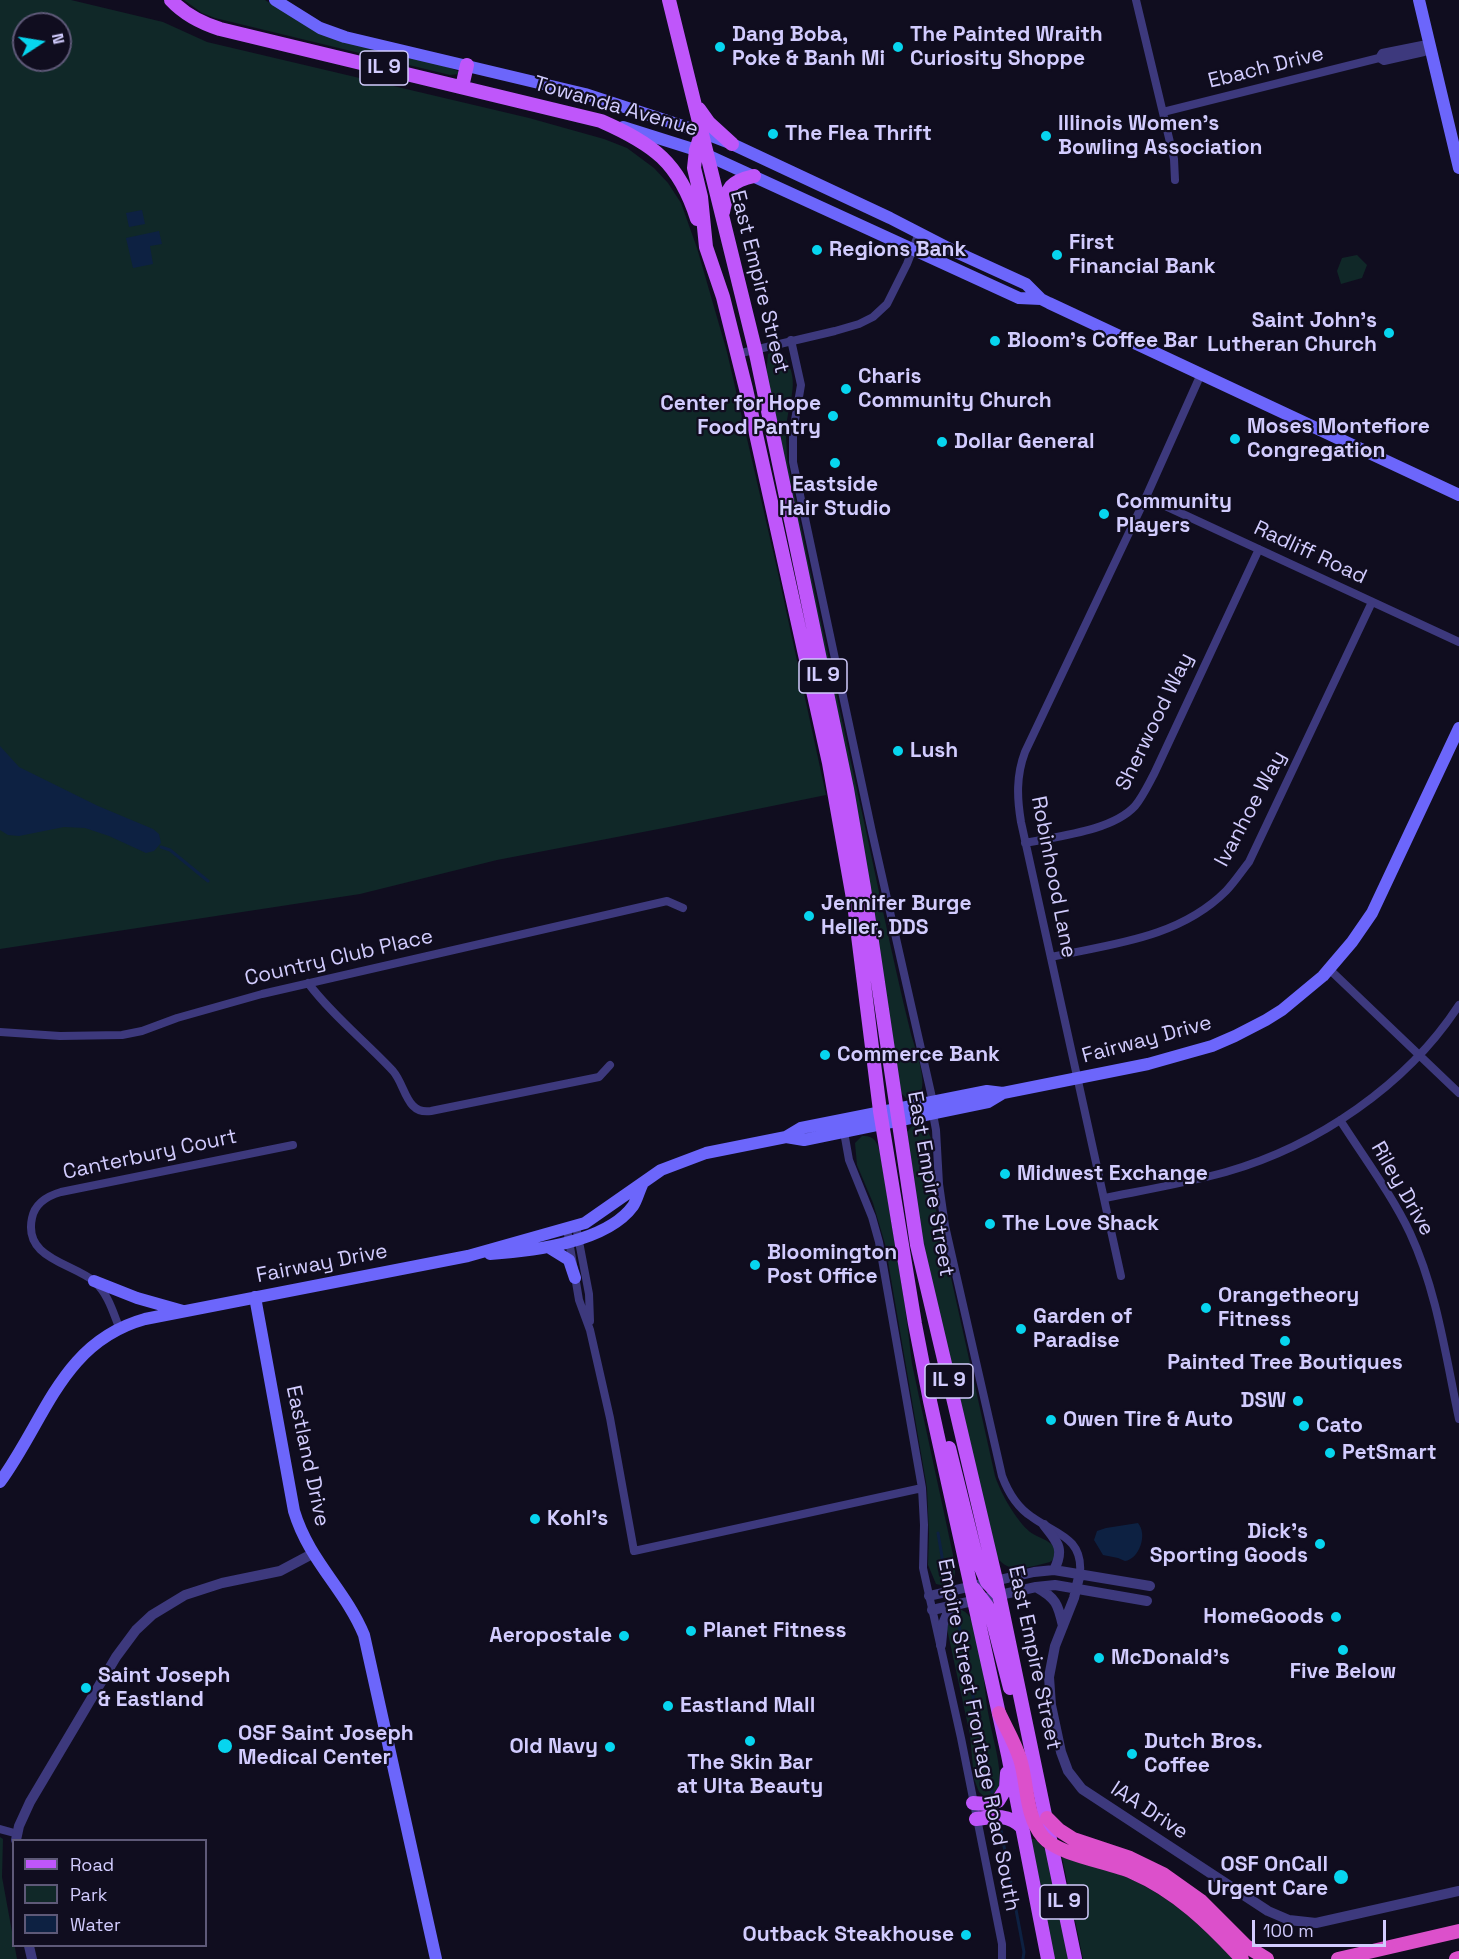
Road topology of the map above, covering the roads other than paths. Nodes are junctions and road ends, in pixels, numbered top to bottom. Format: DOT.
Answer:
graph roads {
  1 [pos="275,0"];
  2 [pos="669,0"];
  3 [pos="1136,0"];
  4 [pos="1419,0"];
  5 [pos="169,1"];
  6 [pos="1429,47"];
  7 [pos="468,65"];
  8 [pos="462,87"];
  9 [pos="694,102"];
  10 [pos="1163,112"];
  11 [pos="601,121"];
  12 [pos="701,132"];
  13 [pos="732,144"];
  14 [pos="701,153"];
  15 [pos="1459,168"];
  16 [pos="754,176"];
  17 [pos="1175,180"];
  18 [pos="722,217"];
  19 [pos="919,233"];
  20 [pos="706,247"];
  21 [pos="912,250"];
  22 [pos="1041,299"];
  23 [pos="791,340"];
  24 [pos="755,349"];
  25 [pos="738,354"];
  26 [pos="1201,374"];
  27 [pos="1459,495"];
  28 [pos="1146,497"];
  29 [pos="1258,549"];
  30 [pos="1372,602"];
  31 [pos="1459,642"];
  32 [pos="1459,728"];
  33 [pos="1025,843"];
  34 [pos="683,908"];
  35 [pos="1051,957"];
  36 [pos="1329,969"];
  37 [pos="308,983"];
  38 [pos="1459,1005"];
  39 [pos="1,1033"];
  40 [pos="1419,1055"];
  41 [pos="610,1065"];
  42 [pos="1078,1079"];
  43 [pos="1459,1092"];
  44 [pos="933,1108"];
  45 [pos="896,1115"];
  46 [pos="881,1117"];
  47 [pos="1340,1120"];
  48 [pos="844,1132"];
  49 [pos="786,1137"];
  50 [pos="293,1144"];
  51 [pos="642,1184"];
  52 [pos="1105,1198"];
  53 [pos="572,1228"];
  54 [pos="575,1241"];
  55 [pos="548,1247"];
  56 [pos="468,1256"];
  57 [pos="1121,1276"];
  58 [pos="575,1278"];
  59 [pos="94,1281"];
  60 [pos="255,1297"];
  61 [pos="184,1311"];
  62 [pos="119,1327"];
  63 [pos="590,1330"];
  64 [pos="930,1401"];
  65 [pos="1459,1419"];
  66 [pos="0,1482"];
  67 [pos="922,1488"];
  68 [pos="1044,1525"];
  69 [pos="312,1554"];
  70 [pos="1054,1570"];
  71 [pos="1080,1573"];
  72 [pos="991,1581"];
  73 [pos="971,1586"];
  74 [pos="1149,1586"];
  75 [pos="1036,1587"];
  76 [pos="1077,1588"];
  77 [pos="999,1595"];
  78 [pos="929,1596"];
  79 [pos="978,1599"];
  80 [pos="1147,1601"];
  81 [pos="951,1605"];
  82 [pos="932,1610"];
  83 [pos="1063,1626"];
  84 [pos="941,1645"];
  85 [pos="999,1713"];
  86 [pos="1027,1726"];
  87 [pos="1008,1755"];
  88 [pos="973,1803"];
  89 [pos="1047,1818"];
  90 [pos="976,1819"];
  91 [pos="1023,1828"];
  92 [pos="0,1829"];
  93 [pos="17,1837"];
  94 [pos="1053,1845"];
  95 [pos="1459,1891"];
  96 [pos="1459,1931"];
  97 [pos="436,1959"];
  98 [pos="1002,1959"];
  99 [pos="1048,1959"];
  100 [pos="1075,1959"];
  101 [pos="1242,1959"];
  102 [pos="1268,1959"];
  103 [pos="1338,1959"];
  1 -- 7 [label="main road, Towanda Avenue"];
  2 -- 9 [label="main road, East Empire Street / IL 9"];
  3 -- 10 [label="street"];
  4 -- 6 [label="main road"];
  5 -- 8 [label="main road, Towanda Avenue / IL 9"];
  6 -- 10 [label="street, Ebach Drive"];
  6 -- 15 [label="main road"];
  7 -- 8 [label="main road"];
  7 -- 12 [label="main road, Towanda Avenue"];
  8 -- 11 [label="main road, Towanda Avenue / IL 9"];
  9 -- 12 [label="main road, East Empire Street / IL 9"];
  9 -- 13 [label="main road"];
  10 -- 17 [label="street"];
  11 -- 14 [label="main road, Towanda Avenue"];
  11 -- 20 [label="main road, IL 9"];
  12 -- 13 [label="main road, Towanda Avenue"];
  12 -- 14 [label="main road, East Empire Street / IL 9"];
  13 -- 19 [label="main road, Towanda Avenue"];
  14 -- 16 [label="main road, Towanda Avenue"];
  14 -- 18 [label="main road, East Empire Street / IL 9"];
  14 -- 20 [label="main road, East Empire Street / IL 9"];
  16 -- 18 [label="main road"];
  16 -- 21 [label="main road, Towanda Avenue"];
  18 -- 24 [label="main road, East Empire Street / IL 9"];
  19 -- 21 [label="street"];
  19 -- 22 [label="main road, Towanda Avenue"];
  20 -- 25 [label="main road, East Empire Street / IL 9"];
  21 -- 22 [label="main road, Towanda Avenue"];
  21 -- 23 [label="street"];
  22 -- 26 [label="main road, Towanda Avenue"];
  23 -- 24 [label="street"];
  23 -- 44 [label="street"];
  24 -- 25 [label="street"];
  24 -- 45 [label="main road, East Empire Street / IL 9"];
  25 -- 46 [label="main road, East Empire Street / IL 9"];
  26 -- 27 [label="main road, Towanda Avenue"];
  26 -- 28 [label="street, Robinhood Lane"];
  28 -- 29 [label="street, Radliff Road"];
  28 -- 33 [label="street, Robinhood Lane"];
  29 -- 30 [label="street, Radliff Road"];
  29 -- 33 [label="street, Sherwood Way"];
  30 -- 31 [label="street, Radliff Road"];
  30 -- 35 [label="street, Ivanhoe Way"];
  32 -- 36 [label="main road, Fairway Drive"];
  33 -- 35 [label="street, Robinhood Lane"];
  34 -- 37 [label="street, Country Club Place"];
  35 -- 42 [label="street, Robinhood Lane"];
  36 -- 40 [label="street"];
  36 -- 42 [label="main road, Fairway Drive"];
  37 -- 39 [label="street, Country Club Place"];
  37 -- 41 [label="street"];
  38 -- 40 [label="street"];
  40 -- 43 [label="street"];
  40 -- 47 [label="street"];
  42 -- 44 [label="main road, Fairway Drive"];
  42 -- 52 [label="street, Robinhood Lane"];
  44 -- 45 [label="main road, Fairway Drive"];
  44 -- 68 [label="street"];
  45 -- 46 [label="main road, Fairway Drive"];
  45 -- 72 [label="main road, East Empire Street / IL 9"];
  46 -- 48 [label="main road, Fairway Drive"];
  46 -- 49 [label="main road, Fairway Drive"];
  46 -- 64 [label="main road, East Empire Street / IL 9"];
  47 -- 52 [label="street"];
  47 -- 65 [label="street, Riley Drive"];
  48 -- 49 [label="main road, Fairway Drive"];
  48 -- 67 [label="street, Empire Street Frontage Road South"];
  49 -- 51 [label="main road, Fairway Drive"];
  50 -- 59 [label="street, Canterbury Court"];
  51 -- 53 [label="main road, Fairway Drive"];
  51 -- 54 [label="main road, Fairway Drive"];
  52 -- 57 [label="street, Robinhood Lane"];
  53 -- 54 [label="street"];
  53 -- 56 [label="main road, Fairway Drive"];
  54 -- 55 [label="main road, Fairway Drive"];
  54 -- 58 [label="street"];
  54 -- 63 [label="street"];
  55 -- 56 [label="main road, Fairway Drive"];
  55 -- 58 [label="main road"];
  56 -- 60 [label="main road, Fairway Drive"];
  58 -- 63 [label="street"];
  59 -- 61 [label="main road"];
  59 -- 62 [label="street, Canterbury Court"];
  60 -- 61 [label="main road, Fairway Drive"];
  60 -- 69 [label="main road, Eastland Drive"];
  61 -- 62 [label="main road, Fairway Drive"];
  62 -- 66 [label="main road, Fairway Drive"];
  63 -- 67 [label="street"];
  64 -- 72 [label="main road"];
  64 -- 73 [label="main road, East Empire Street / IL 9"];
  67 -- 78 [label="street, Empire Street Frontage Road South"];
  68 -- 70 [label="street"];
  68 -- 71 [label="street"];
  69 -- 93 [label="street"];
  69 -- 97 [label="main road, Eastland Drive"];
  70 -- 71 [label="street"];
  70 -- 72 [label="street"];
  71 -- 74 [label="street"];
  71 -- 76 [label="street"];
  72 -- 73 [label="street"];
  72 -- 77 [label="main road, East Empire Street / IL 9"];
  73 -- 78 [label="street"];
  73 -- 79 [label="main road, East Empire Street / IL 9"];
  75 -- 76 [label="street"];
  75 -- 77 [label="street"];
  75 -- 83 [label="street"];
  76 -- 80 [label="street"];
  76 -- 83 [label="street"];
  77 -- 79 [label="street"];
  77 -- 86 [label="main road, East Empire Street / IL 9"];
  78 -- 82 [label="street, Empire Street Frontage Road South"];
  79 -- 81 [label="street"];
  79 -- 85 [label="main road, East Empire Street / IL 9"];
  79 -- 86 [label="main road"];
  81 -- 82 [label="street"];
  81 -- 84 [label="street"];
  82 -- 84 [label="street, Empire Street Frontage Road South"];
  83 -- 95 [label="street, IAA Drive"];
  84 -- 88 [label="street, Empire Street Frontage Road South"];
  85 -- 87 [label="main road, East Empire Street / IL 9"];
  85 -- 94 [label="highway"];
  86 -- 89 [label="main road, East Empire Street / IL 9"];
  87 -- 88 [label="main road"];
  87 -- 91 [label="main road, East Empire Street / IL 9"];
  88 -- 90 [label="street, Empire Street Frontage Road South"];
  89 -- 94 [label="main road, East Empire Street / IL 9"];
  89 -- 102 [label="highway"];
  90 -- 91 [label="main road"];
  90 -- 98 [label="street, Empire Street Frontage Road South"];
  91 -- 99 [label="main road, East Empire Street / IL 9"];
  92 -- 93 [label="street"];
  94 -- 100 [label="main road, East Empire Street / IL 9"];
  94 -- 101 [label="highway"];
  96 -- 103 [label="highway"];
}
